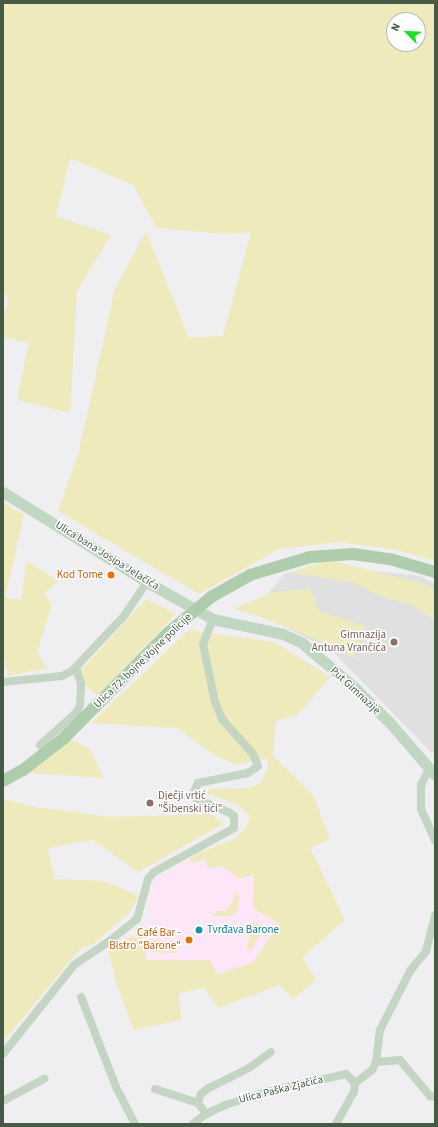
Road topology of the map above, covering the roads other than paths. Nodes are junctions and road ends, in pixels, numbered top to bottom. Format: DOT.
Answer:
graph roads {
  1 [pos="3,492"];
  2 [pos="435,572"];
  3 [pos="147,582"];
  4 [pos="213,619"];
  5 [pos="76,668"];
  6 [pos="3,682"];
  7 [pos="40,745"];
  8 [pos="432,772"];
  9 [pos="3,780"];
  10 [pos="435,840"];
  11 [pos="435,915"];
  12 [pos="81,997"];
  13 [pos="271,1052"];
  14 [pos="3,1054"];
  15 [pos="376,1062"];
  16 [pos="44,1079"];
  17 [pos="354,1083"];
  18 [pos="155,1089"];
  19 [pos="435,1097"];
  20 [pos="3,1100"];
  21 [pos="198,1103"];
  22 [pos="206,1114"];
  23 [pos="134,1124"];
  24 [pos="193,1124"];
  25 [pos="336,1124"];
  1 -- 3 [label="street, Ulica bana Josipa Jelačića"];
  2 -- 9 [label="main road, Ulica 72. bojne Vojne policije, bridge"];
  3 -- 4 [label="street, Ulica bana Josipa Jelačića"];
  3 -- 5 [label="street"];
  4 -- 8 [label="street, Put Gimnazije"];
  4 -- 14 [label="street"];
  5 -- 6 [label="street"];
  5 -- 7 [label="street"];
  8 -- 10 [label="street"];
  11 -- 15 [label="street"];
  12 -- 23 [label="street"];
  13 -- 21 [label="street"];
  15 -- 17 [label="street"];
  15 -- 19 [label="street"];
  16 -- 20 [label="street"];
  17 -- 22 [label="street, Ulica Paška Zjačića"];
  17 -- 25 [label="street"];
  18 -- 21 [label="street"];
  21 -- 22 [label="street"];
  22 -- 24 [label="street, Ulica Paška Zjačića"];
}
